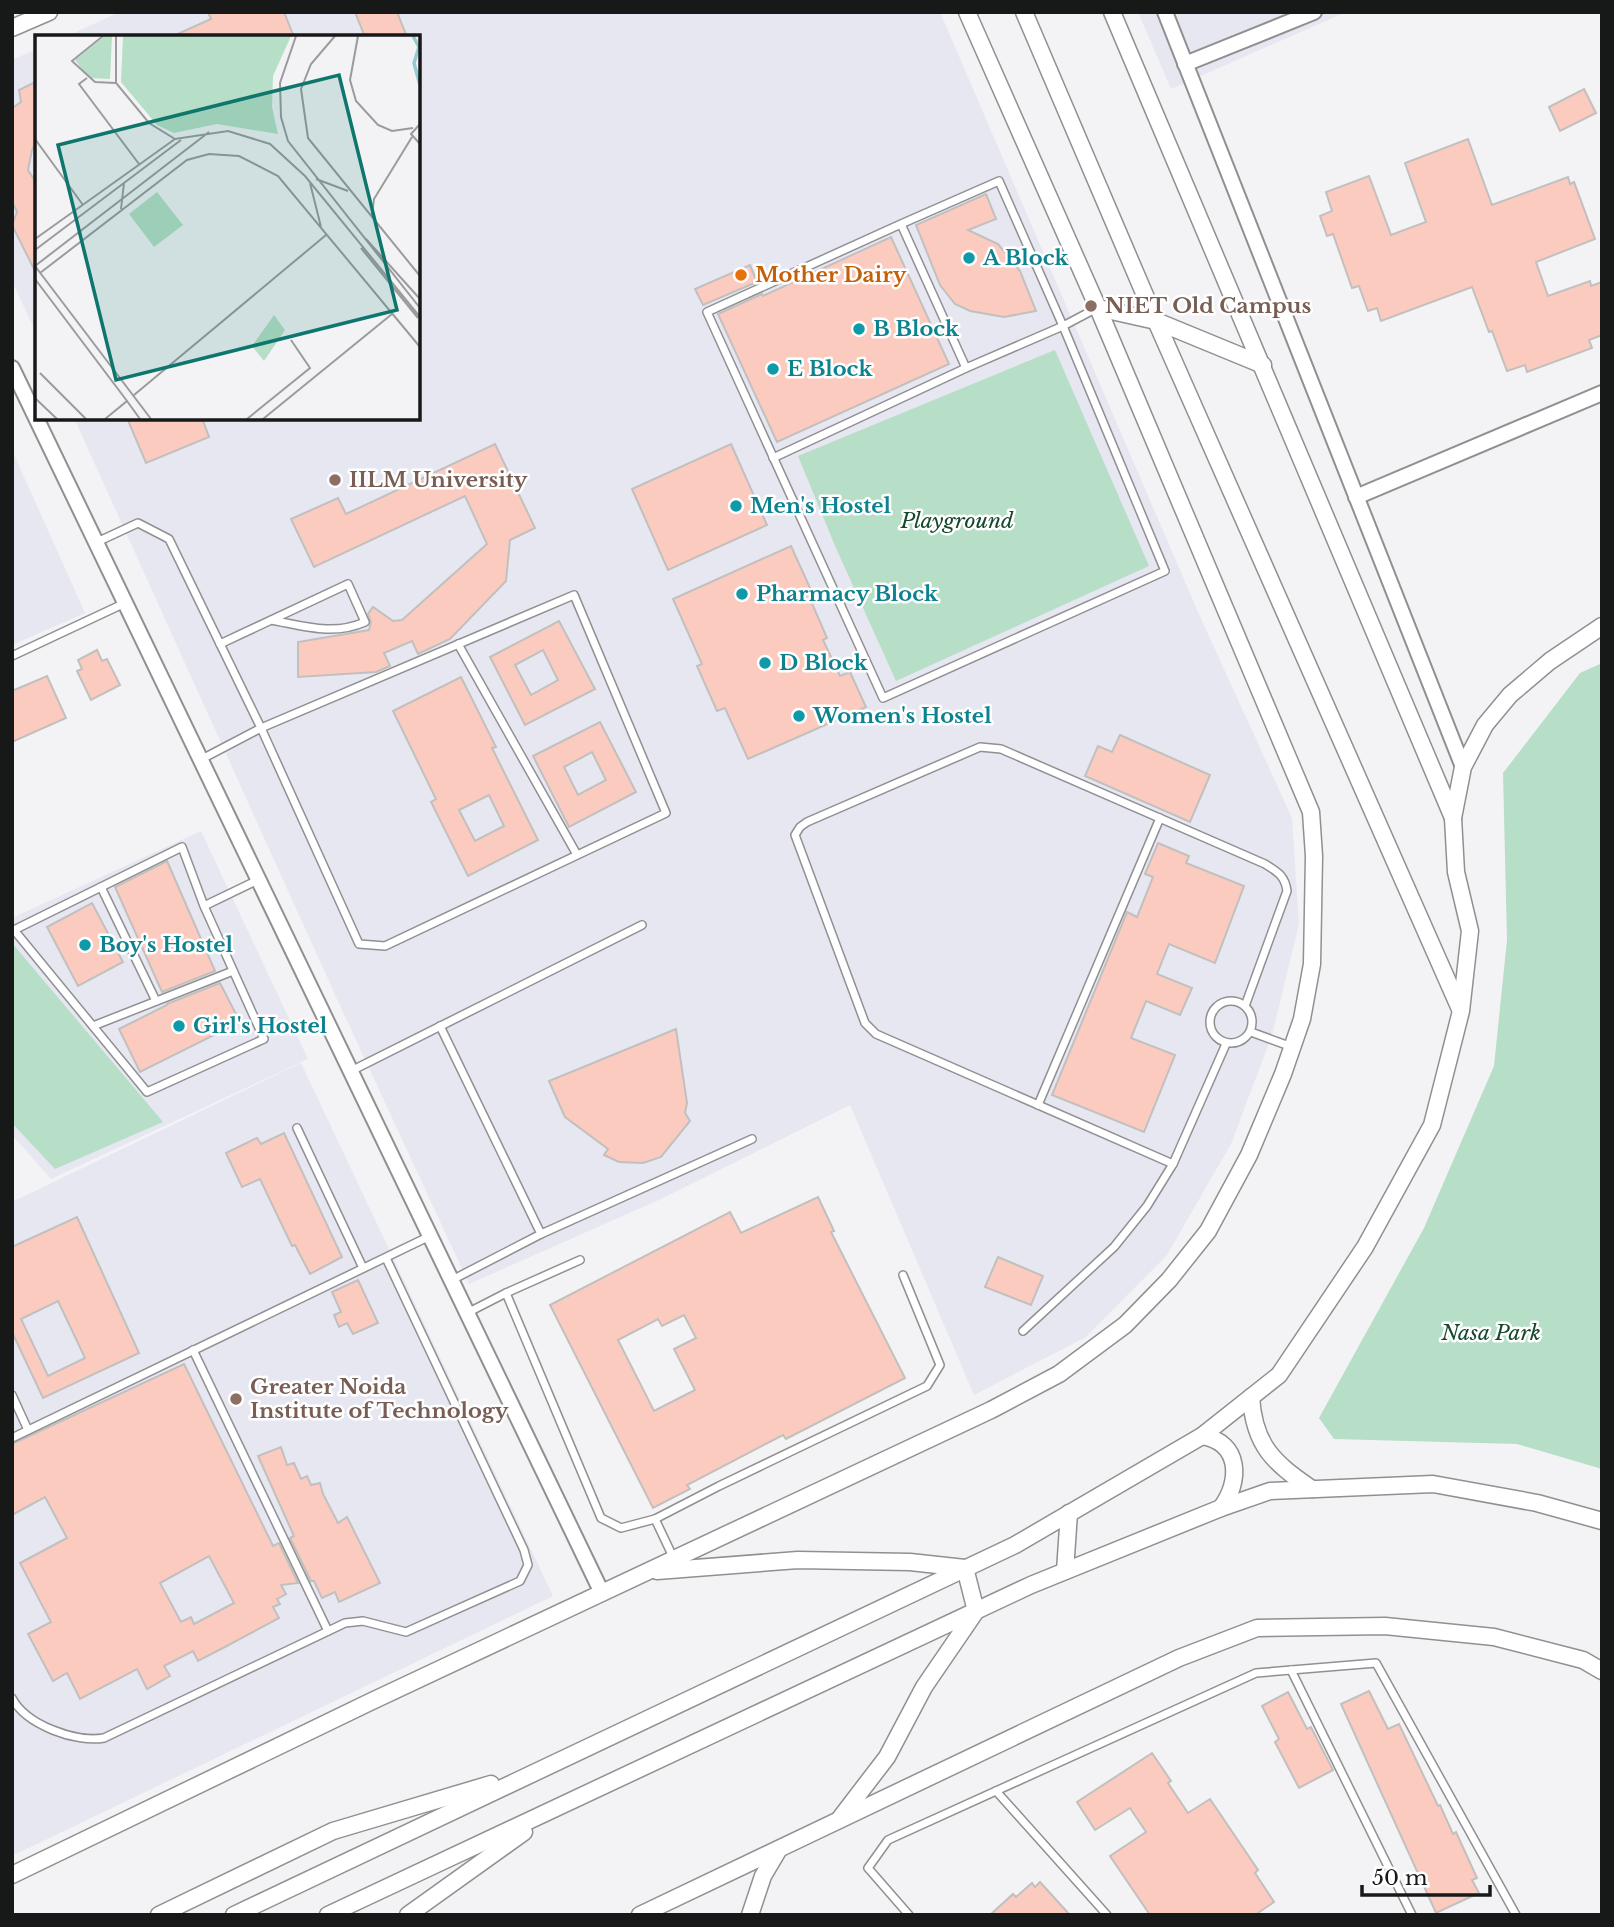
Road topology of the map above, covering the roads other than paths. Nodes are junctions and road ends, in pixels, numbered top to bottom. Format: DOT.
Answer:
graph roads {
  1 [pos="49,12"];
  2 [pos="967,12"];
  3 [pos="1024,12"];
  4 [pos="1112,12"];
  5 [pos="1165,12"];
  6 [pos="1314,12"];
  7 [pos="12,28"];
  8 [pos="1185,64"];
  9 [pos="901,224"];
  10 [pos="1098,308"];
  11 [pos="1156,321"];
  12 [pos="1063,326"];
  13 [pos="1263,365"];
  14 [pos="12,368"];
  15 [pos="966,368"];
  16 [pos="1602,393"];
  17 [pos="35,415"];
  18 [pos="37,420"];
  19 [pos="773,458"];
  20 [pos="1356,498"];
  21 [pos="97,542"];
  22 [pos="124,603"];
  23 [pos="271,620"];
  24 [pos="1602,626"];
  25 [pos="220,644"];
  26 [pos="458,644"];
  27 [pos="12,656"];
  28 [pos="261,728"];
  29 [pos="200,760"];
  30 [pos="1463,767"];
  31 [pos="1160,818"];
  32 [pos="1453,818"];
  33 [pos="576,853"];
  34 [pos="258,880"];
  35 [pos="101,887"];
  36 [pos="204,905"];
  37 [pos="642,925"];
  38 [pos="233,971"];
  39 [pos="156,1001"];
  40 [pos="1245,1006"];
  41 [pos="1461,1011"];
  42 [pos="93,1026"];
  43 [pos="440,1027"];
  44 [pos="1251,1032"];
  45 [pos="1226,1044"];
  46 [pos="1292,1048"];
  47 [pos="351,1071"];
  48 [pos="1038,1105"];
  49 [pos="297,1128"];
  50 [pos="752,1139"];
  51 [pos="1172,1164"];
  52 [pos="541,1234"];
  53 [pos="430,1236"];
  54 [pos="386,1258"];
  55 [pos="580,1260"];
  56 [pos="363,1268"];
  57 [pos="903,1275"];
  58 [pos="452,1281"];
  59 [pos="506,1293"];
  60 [pos="467,1313"];
  61 [pos="1023,1331"];
  62 [pos="193,1350"];
  63 [pos="12,1395"];
  64 [pos="1251,1397"];
  65 [pos="28,1430"];
  66 [pos="1202,1436"];
  67 [pos="12,1438"];
  68 [pos="1312,1489"];
  69 [pos="1221,1508"];
  70 [pos="1069,1513"];
  71 [pos="655,1519"];
  72 [pos="1602,1521"];
  73 [pos="674,1559"];
  74 [pos="965,1568"];
  75 [pos="1065,1571"];
  76 [pos="647,1572"];
  77 [pos="602,1593"];
  78 [pos="976,1611"];
  79 [pos="328,1632"];
  80 [pos="1291,1670"];
  81 [pos="1602,1671"];
  82 [pos="13,1703"];
  83 [pos="541,1770"];
  84 [pos="996,1791"];
  85 [pos="558,1808"];
  86 [pos="838,1820"];
  87 [pos="779,1849"];
  88 [pos="12,1875"];
  89 [pos="645,1914"];
  90 [pos="159,1915"];
  91 [pos="234,1915"];
  92 [pos="328,1915"];
  93 [pos="408,1915"];
  94 [pos="750,1915"];
  95 [pos="909,1915"];
  96 [pos="1107,1915"];
  97 [pos="1412,1915"];
  98 [pos="1516,1915"];
  1 -- 7 [label="street"];
  2 -- 10 [label="street"];
  3 -- 11 [label="street"];
  4 -- 13 [label="street"];
  5 -- 8 [label="street"];
  6 -- 8 [label="street"];
  8 -- 20 [label="street"];
  9 -- 12 [label="lane"];
  9 -- 15 [label="lane"];
  9 -- 19 [label="lane"];
  10 -- 11 [label="street"];
  10 -- 12 [label="lane"];
  10 -- 46 [label="street"];
  11 -- 13 [label="street"];
  11 -- 41 [label="street"];
  12 -- 15 [label="lane"];
  12 -- 19 [label="lane"];
  13 -- 32 [label="street"];
  14 -- 17 [label="street"];
  15 -- 19 [label="lane"];
  16 -- 20 [label="street"];
  18 -- 21 [label="street"];
  20 -- 30 [label="street"];
  21 -- 22 [label="street"];
  21 -- 25 [label="lane"];
  22 -- 27 [label="lane"];
  22 -- 29 [label="street"];
  23 -- 23 [label="lane"];
  23 -- 25 [label="lane"];
  24 -- 30 [label="street"];
  25 -- 28 [label="lane"];
  26 -- 28 [label="lane"];
  26 -- 33 [label="lane"];
  26 -- 33 [label="lane"];
  28 -- 29 [label="lane"];
  28 -- 33 [label="lane"];
  29 -- 34 [label="street"];
  30 -- 32 [label="street"];
  31 -- 40 [label="lane"];
  31 -- 48 [label="lane"];
  31 -- 48 [label="lane"];
  32 -- 41 [label="street"];
  34 -- 36 [label="lane"];
  34 -- 47 [label="street"];
  35 -- 36 [label="lane"];
  35 -- 39 [label="lane"];
  35 -- 42 [label="lane"];
  36 -- 38 [label="lane"];
  37 -- 43 [label="lane"];
  38 -- 39 [label="lane"];
  38 -- 42 [label="lane"];
  39 -- 42 [label="lane"];
  40 -- 44 [label="lane"];
  40 -- 45 [label="lane"];
  41 -- 64 [label="street"];
  43 -- 47 [label="lane"];
  43 -- 52 [label="lane"];
  44 -- 45 [label="lane"];
  44 -- 46 [label="lane"];
  45 -- 51 [label="lane"];
  46 -- 73 [label="street"];
  47 -- 53 [label="street"];
  48 -- 51 [label="lane"];
  49 -- 56 [label="lane"];
  50 -- 52 [label="lane"];
  51 -- 61 [label="lane"];
  52 -- 58 [label="lane"];
  53 -- 54 [label="lane"];
  53 -- 58 [label="street"];
  54 -- 56 [label="lane"];
  54 -- 79 [label="lane"];
  55 -- 59 [label="lane"];
  56 -- 62 [label="lane"];
  57 -- 71 [label="lane"];
  58 -- 60 [label="street"];
  59 -- 60 [label="lane"];
  59 -- 71 [label="lane"];
  60 -- 77 [label="street"];
  62 -- 65 [label="lane"];
  62 -- 79 [label="lane"];
  63 -- 65 [label="lane"];
  64 -- 66 [label="street"];
  64 -- 68 [label="street"];
  65 -- 67 [label="lane"];
  66 -- 69 [label="street"];
  66 -- 70 [label="street"];
  68 -- 69 [label="street"];
  68 -- 72 [label="street"];
  69 -- 75 [label="street"];
  70 -- 74 [label="street"];
  70 -- 75 [label="street"];
  71 -- 73 [label="lane"];
  73 -- 76 [label="street"];
  74 -- 76 [label="street"];
  74 -- 78 [label="street"];
  74 -- 83 [label="street"];
  75 -- 78 [label="street"];
  76 -- 77 [label="street"];
  77 -- 88 [label="street"];
  78 -- 85 [label="street"];
  78 -- 86 [label="street"];
  79 -- 82 [label="lane"];
  80 -- 84 [label="lane"];
  80 -- 97 [label="lane"];
  80 -- 98 [label="lane"];
  81 -- 86 [label="street"];
  83 -- 90 [label="street"];
  83 -- 91 [label="street"];
  84 -- 95 [label="lane"];
  84 -- 96 [label="lane"];
  85 -- 92 [label="street"];
  85 -- 93 [label="street"];
  86 -- 87 [label="street"];
  87 -- 89 [label="street"];
  87 -- 94 [label="street"];
}
